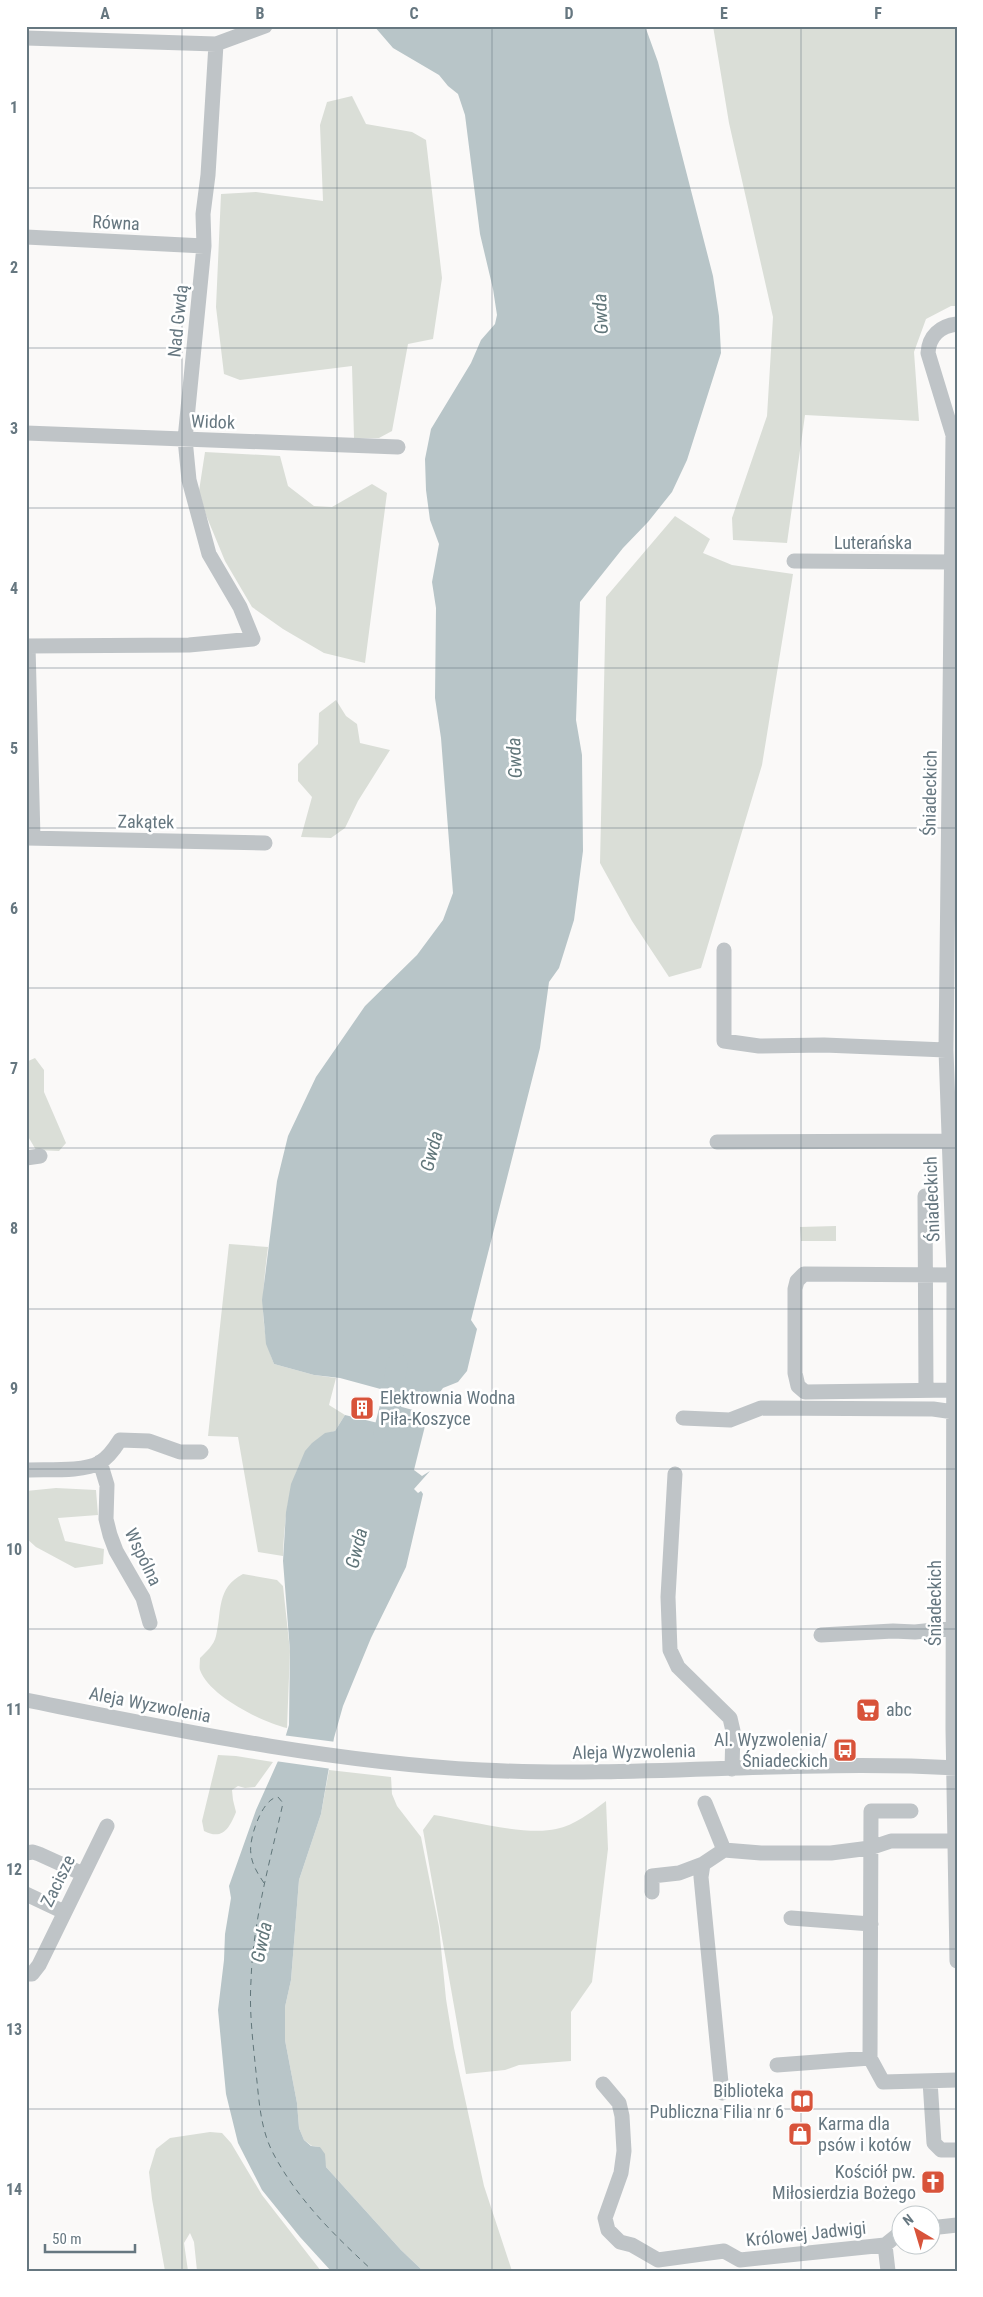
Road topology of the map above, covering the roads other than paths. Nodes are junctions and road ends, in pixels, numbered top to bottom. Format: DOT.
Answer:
graph roads {
  1 [pos="265,26"];
  2 [pos="26,38"];
  3 [pos="216,44"];
  4 [pos="26,237"];
  5 [pos="204,246"];
  6 [pos="957,324"];
  7 [pos="955,431"];
  8 [pos="26,433"];
  9 [pos="185,439"];
  10 [pos="398,448"];
  11 [pos="794,561"];
  12 [pos="952,562"];
  13 [pos="27,646"];
  14 [pos="30,838"];
  15 [pos="265,843"];
  16 [pos="724,950"];
  17 [pos="946,1050"];
  18 [pos="949,1141"];
  19 [pos="717,1142"];
  20 [pos="925,1196"];
  21 [pos="954,1275"];
  22 [pos="925,1276"];
  23 [pos="926,1390"];
  24 [pos="954,1390"];
  25 [pos="954,1412"];
  26 [pos="683,1418"];
  27 [pos="202,1452"];
  28 [pos="100,1462"];
  29 [pos="26,1470"];
  30 [pos="675,1474"];
  31 [pos="150,1623"];
  32 [pos="953,1628"];
  33 [pos="821,1635"];
  34 [pos="26,1700"];
  35 [pos="732,1768"];
  36 [pos="956,1768"];
  37 [pos="705,1803"];
  38 [pos="911,1811"];
  39 [pos="106,1826"];
  40 [pos="956,1841"];
  41 [pos="870,1848"];
  42 [pos="724,1850"];
  43 [pos="26,1853"];
  44 [pos="703,1864"];
  45 [pos="83,1874"];
  46 [pos="652,1892"];
  47 [pos="26,1894"];
  48 [pos="64,1912"];
  49 [pos="791,1918"];
  50 [pos="871,1924"];
  51 [pos="957,1961"];
  52 [pos="26,1974"];
  53 [pos="870,2058"];
  54 [pos="777,2065"];
  55 [pos="957,2080"];
  56 [pos="930,2081"];
  57 [pos="603,2084"];
  58 [pos="722,2093"];
  59 [pos="957,2150"];
  60 [pos="957,2225"];
  61 [pos="940,2227"];
  62 [pos="890,2241"];
  63 [pos="885,2245"];
  64 [pos="741,2266"];
  65 [pos="888,2271"];
  1 -- 3 [label="street"];
  2 -- 3 [label="street"];
  3 -- 5 [label="street, Nad Gwdą"];
  4 -- 5 [label="street, Równa"];
  5 -- 9 [label="street, Nad Gwdą"];
  6 -- 7 [label="street, Śniadeckich"];
  7 -- 12 [label="street, Śniadeckich"];
  8 -- 9 [label="street, Widok"];
  9 -- 10 [label="street, Widok"];
  9 -- 13 [label="street, Nad Gwdą"];
  11 -- 12 [label="street, Luterańska"];
  12 -- 17 [label="street, Śniadeckich"];
  13 -- 14 [label="street"];
  14 -- 15 [label="street, Zakątek"];
  16 -- 17 [label="street"];
  17 -- 18 [label="street, Śniadeckich"];
  18 -- 19 [label="street"];
  18 -- 21 [label="street, Śniadeckich"];
  20 -- 22 [label="street"];
  21 -- 22 [label="street"];
  21 -- 24 [label="street, Śniadeckich"];
  22 -- 23 [label="street"];
  22 -- 23 [label="street"];
  23 -- 24 [label="street"];
  24 -- 25 [label="street, Śniadeckich"];
  25 -- 26 [label="street"];
  25 -- 32 [label="street, Śniadeckich"];
  27 -- 28 [label="street"];
  28 -- 29 [label="street"];
  28 -- 31 [label="street, Wspólna"];
  30 -- 35 [label="street"];
  32 -- 33 [label="street"];
  32 -- 36 [label="street, Śniadeckich"];
  34 -- 35 [label="street, Aleja Wyzwolenia"];
  35 -- 36 [label="street, Aleja Wyzwolenia"];
  36 -- 40 [label="street, Śniadeckich"];
  37 -- 42 [label="street"];
  38 -- 41 [label="street"];
  39 -- 45 [label="street, Zacisze"];
  40 -- 41 [label="street"];
  40 -- 51 [label="street, Śniadeckich"];
  41 -- 42 [label="street"];
  41 -- 50 [label="street"];
  42 -- 44 [label="street"];
  43 -- 45 [label="street"];
  44 -- 46 [label="street"];
  44 -- 58 [label="street"];
  45 -- 48 [label="street, Zacisze"];
  47 -- 48 [label="street"];
  48 -- 52 [label="street, Zacisze"];
  49 -- 50 [label="street"];
  50 -- 53 [label="street"];
  53 -- 54 [label="street"];
  53 -- 56 [label="street"];
  55 -- 56 [label="street"];
  56 -- 59 [label="street"];
  57 -- 64 [label="street, Królowej Jadwigi"];
  60 -- 61 [label="street"];
  62 -- 63 [label="street, Królowej Jadwigi"];
  63 -- 64 [label="street, Królowej Jadwigi"];
  63 -- 65 [label="street"];
}
